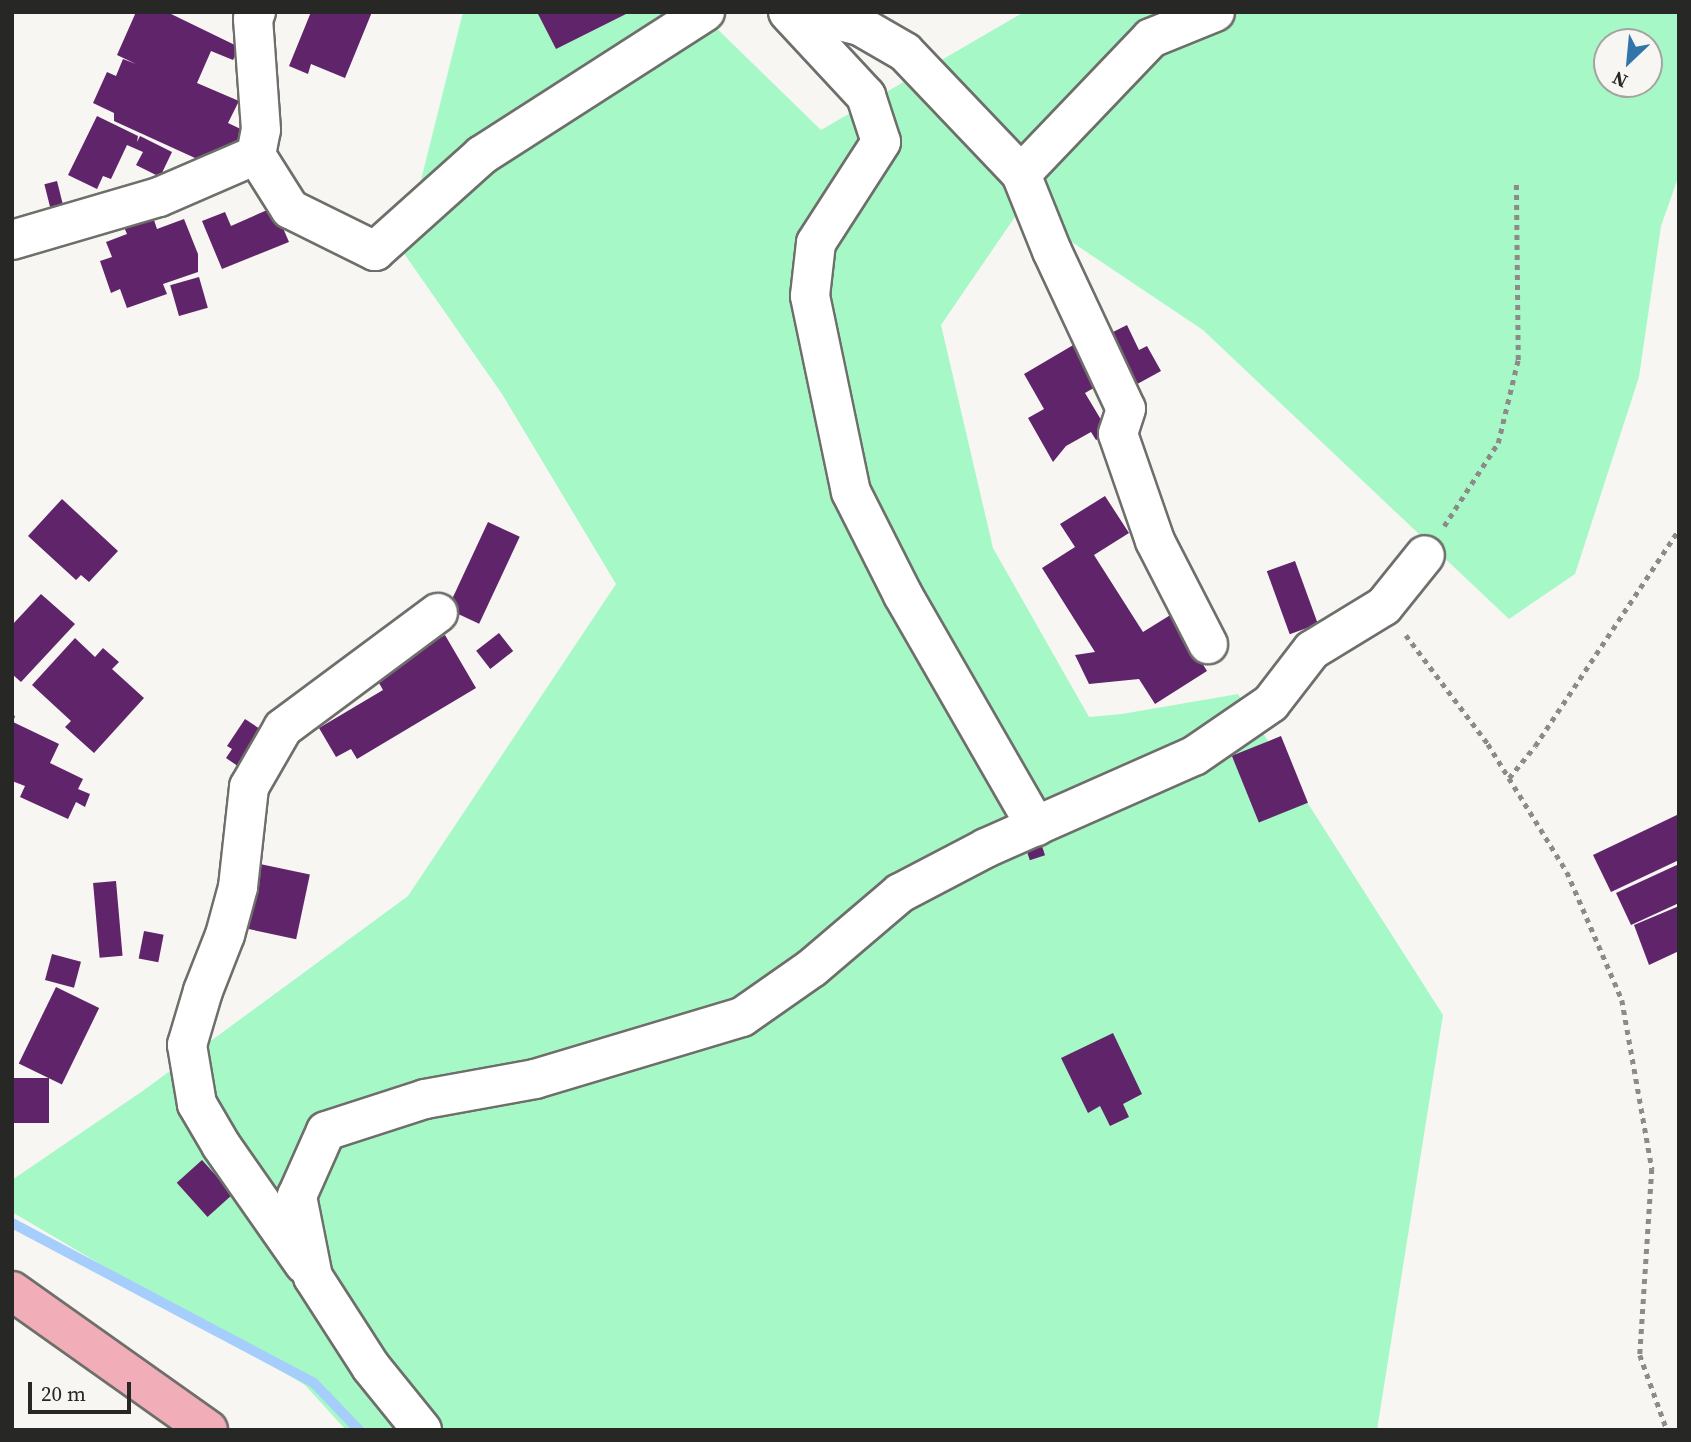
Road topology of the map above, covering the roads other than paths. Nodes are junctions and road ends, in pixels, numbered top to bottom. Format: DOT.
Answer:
graph roads {
  1 [pos="256,12"];
  2 [pos="705,12"];
  3 [pos="788,12"];
  4 [pos="804,12"];
  5 [pos="1215,12"];
  6 [pos="256,155"];
  7 [pos="1021,174"];
  8 [pos="12,240"];
  9 [pos="1425,555"];
  10 [pos="438,613"];
  11 [pos="1208,644"];
  12 [pos="1036,826"];
  13 [pos="313,1277"];
  14 [pos="12,1290"];
  15 [pos="208,1430"];
  16 [pos="422,1430"];
  1 -- 6 [label="street"];
  2 -- 6 [label="street"];
  3 -- 12 [label="street"];
  4 -- 7 [label="street"];
  5 -- 7 [label="street"];
  6 -- 8 [label="street"];
  7 -- 11 [label="street"];
  9 -- 12 [label="street"];
  10 -- 13 [label="street"];
  12 -- 13 [label="street"];
  13 -- 16 [label="street"];
  14 -- 15 [label="main road"];
}
